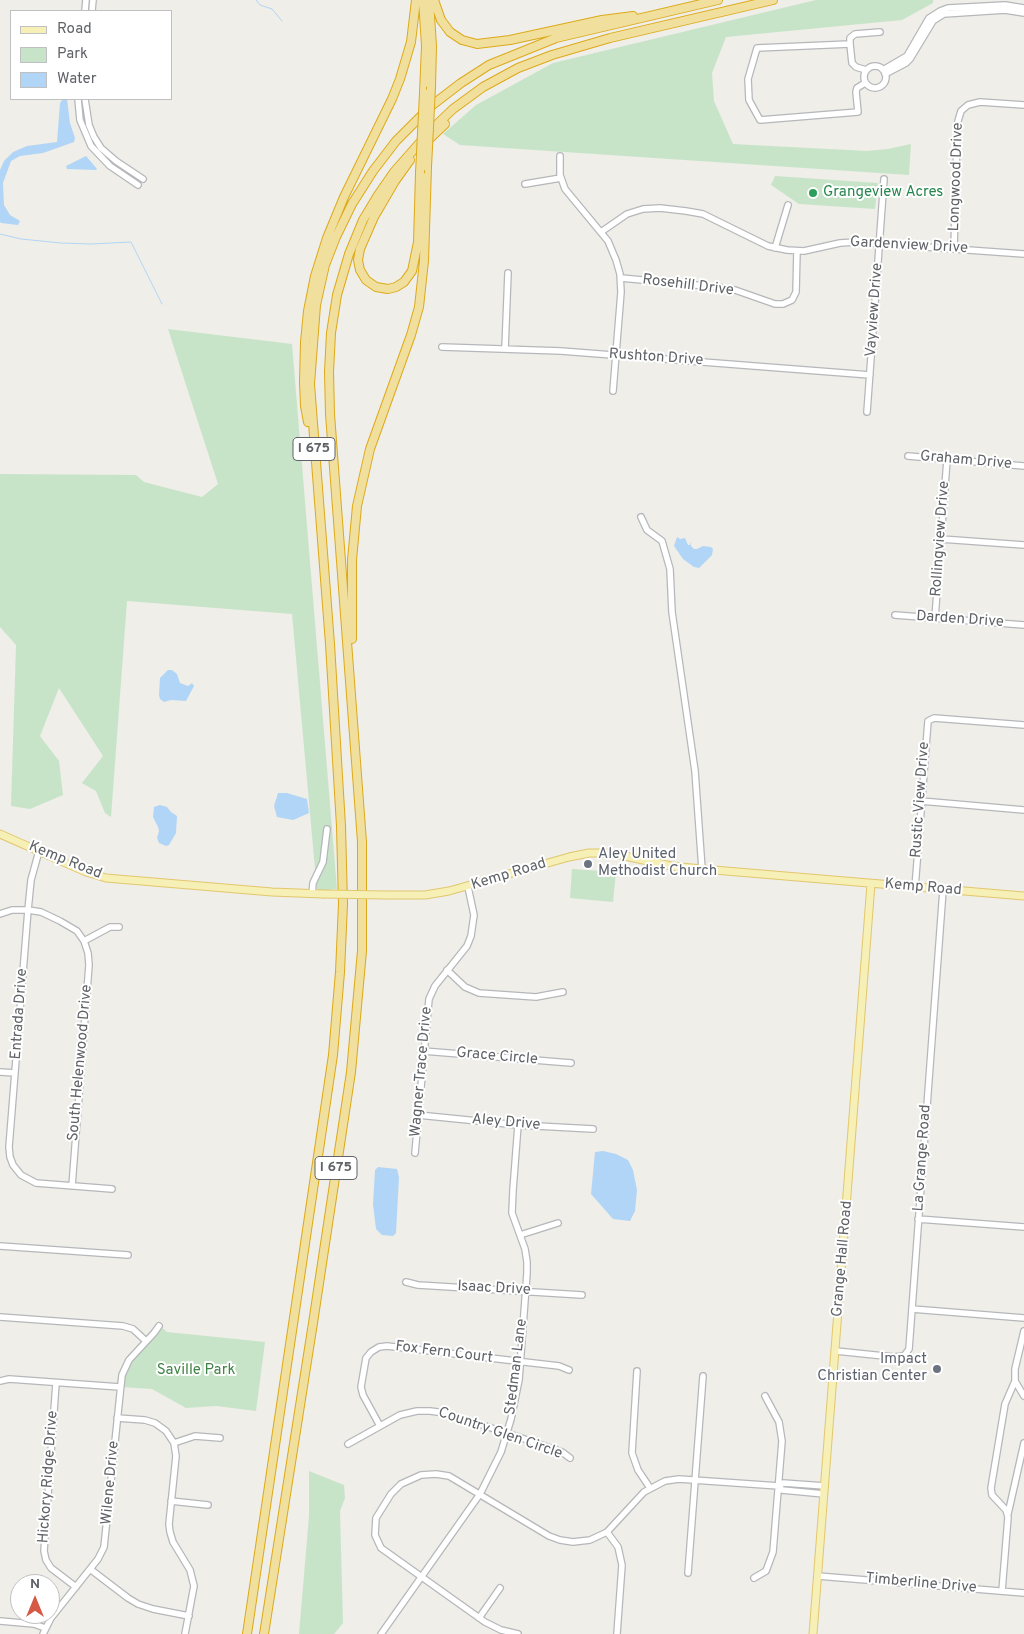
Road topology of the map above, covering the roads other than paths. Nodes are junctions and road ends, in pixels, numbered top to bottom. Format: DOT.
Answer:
graph roads {
  1 [pos="416,0"];
  2 [pos="423,0"];
  3 [pos="429,0"];
  4 [pos="434,0"];
  5 [pos="718,0"];
  6 [pos="774,0"];
  7 [pos="685,8"];
  8 [pos="1024,8"];
  9 [pos="1024,13"];
  10 [pos="880,32"];
  11 [pos="850,44"];
  12 [pos="518,68"];
  13 [pos="866,70"];
  14 [pos="884,72"];
  15 [pos="865,83"];
  16 [pos="78,100"];
  17 [pos="85,100"];
  18 [pos="1024,105"];
  19 [pos="560,156"];
  20 [pos="561,178"];
  21 [pos="143,179"];
  22 [pos="884,179"];
  23 [pos="525,184"];
  24 [pos="138,185"];
  25 [pos="788,205"];
  26 [pos="601,232"];
  27 [pos="879,243"];
  28 [pos="776,248"];
  29 [pos="954,249"];
  30 [pos="797,251"];
  31 [pos="1024,254"];
  32 [pos="508,273"];
  33 [pos="621,278"];
  34 [pos="442,347"];
  35 [pos="505,349"];
  36 [pos="616,355"];
  37 [pos="870,374"];
  38 [pos="613,391"];
  39 [pos="867,412"];
  40 [pos="908,456"];
  41 [pos="315,458"];
  42 [pos="947,460"];
  43 [pos="1024,466"];
  44 [pos="641,517"];
  45 [pos="942,539"];
  46 [pos="1024,545"];
  47 [pos="896,615"];
  48 [pos="935,618"];
  49 [pos="1024,625"];
  50 [pos="352,698"];
  51 [pos="1024,725"];
  52 [pos="921,801"];
  53 [pos="1024,810"];
  54 [pos="327,829"];
  55 [pos="0,834"];
  56 [pos="39,851"];
  57 [pos="702,869"];
  58 [pos="871,884"];
  59 [pos="468,887"];
  60 [pos="915,888"];
  61 [pos="943,890"];
  62 [pos="312,894"];
  63 [pos="1024,896"];
  64 [pos="28,910"];
  65 [pos="0,914"];
  66 [pos="119,927"];
  67 [pos="84,941"];
  68 [pos="447,970"];
  69 [pos="563,992"];
  70 [pos="423,1050"];
  71 [pos="571,1062"];
  72 [pos="0,1072"];
  73 [pos="15,1073"];
  74 [pos="418,1115"];
  75 [pos="518,1125"];
  76 [pos="593,1130"];
  77 [pos="415,1153"];
  78 [pos="72,1186"];
  79 [pos="112,1189"];
  80 [pos="918,1219"];
  81 [pos="558,1223"];
  82 [pos="1024,1227"];
  83 [pos="520,1235"];
  84 [pos="0,1246"];
  85 [pos="128,1255"];
  86 [pos="406,1282"];
  87 [pos="526,1291"];
  88 [pos="582,1295"];
  89 [pos="912,1309"];
  90 [pos="0,1317"];
  91 [pos="1024,1318"];
  92 [pos="159,1326"];
  93 [pos="1024,1331"];
  94 [pos="146,1341"];
  95 [pos="836,1351"];
  96 [pos="520,1363"];
  97 [pos="568,1370"];
  98 [pos="637,1371"];
  99 [pos="703,1376"];
  100 [pos="2,1380"];
  101 [pos="1015,1381"];
  102 [pos="56,1383"];
  103 [pos="120,1387"];
  104 [pos="765,1396"];
  105 [pos="1024,1396"];
  106 [pos="117,1418"];
  107 [pos="380,1426"];
  108 [pos="507,1433"];
  109 [pos="220,1438"];
  110 [pos="1024,1442"];
  111 [pos="174,1443"];
  112 [pos="348,1444"];
  113 [pos="570,1458"];
  114 [pos="695,1480"];
  115 [pos="779,1486"];
  116 [pos="650,1488"];
  117 [pos="824,1490"];
  118 [pos="480,1494"];
  119 [pos="171,1501"];
  120 [pos="208,1505"];
  121 [pos="1008,1517"];
  122 [pos="607,1532"];
  123 [pos="90,1569"];
  124 [pos="255,1571"];
  125 [pos="688,1573"];
  126 [pos="818,1576"];
  127 [pos="421,1577"];
  128 [pos="754,1578"];
  129 [pos="76,1587"];
  130 [pos="500,1588"];
  131 [pos="1002,1590"];
  132 [pos="1024,1593"];
  133 [pos="189,1616"];
  134 [pos="479,1618"];
  135 [pos="0,1621"];
  136 [pos="44,1631"];
  137 [pos="186,1634"];
  138 [pos="241,1634"];
  139 [pos="247,1634"];
  140 [pos="264,1634"];
  141 [pos="381,1634"];
  142 [pos="518,1634"];
  143 [pos="617,1634"];
  144 [pos="813,1634"];
  1 -- 41 [label="highway"];
  2 -- 12 [label="highway, bridge"];
  3 -- 50 [label="highway, bridge"];
  4 -- 7 [label="highway"];
  5 -- 7 [label="highway, I 675"];
  6 -- 12 [label="highway, I 675"];
  7 -- 41 [label="highway, I 675"];
  8 -- 14 [label="street"];
  9 -- 14 [label="street"];
  10 -- 11 [label="street"];
  11 -- 13 [label="street"];
  11 -- 15 [label="street"];
  12 -- 50 [label="highway, I 675"];
  13 -- 14 [label="street"];
  13 -- 15 [label="street"];
  14 -- 15 [label="street"];
  16 -- 24 [label="street"];
  17 -- 21 [label="street"];
  18 -- 29 [label="street, Longwood Drive"];
  19 -- 20 [label="street"];
  20 -- 23 [label="street"];
  20 -- 26 [label="street"];
  22 -- 27 [label="street, Vayview Drive"];
  25 -- 28 [label="street"];
  26 -- 28 [label="street, Gardenview Drive"];
  26 -- 33 [label="street"];
  27 -- 29 [label="street, Gardenview Drive"];
  27 -- 30 [label="street, Gardenview Drive"];
  27 -- 37 [label="street, Vayview Drive"];
  28 -- 30 [label="street, Gardenview Drive"];
  29 -- 31 [label="street, Gardenview Drive"];
  30 -- 33 [label="street, Rosehill Drive"];
  32 -- 35 [label="street"];
  33 -- 36 [label="street"];
  34 -- 35 [label="street, Rushton Drive"];
  35 -- 36 [label="street, Rushton Drive"];
  36 -- 37 [label="street, Rushton Drive"];
  36 -- 38 [label="street"];
  37 -- 39 [label="street, Vayview Drive"];
  40 -- 42 [label="street, Graham Drive"];
  41 -- 124 [label="highway, I 675"];
  42 -- 43 [label="street, Graham Drive"];
  42 -- 45 [label="street, Rollingview Drive"];
  44 -- 57 [label="street"];
  45 -- 46 [label="street"];
  45 -- 48 [label="street, Rollingview Drive"];
  47 -- 48 [label="street, Darden Drive"];
  48 -- 49 [label="street, Darden Drive"];
  50 -- 140 [label="highway, I 675"];
  51 -- 52 [label="street, Rustic View Drive"];
  52 -- 53 [label="street"];
  52 -- 60 [label="street, Rustic View Drive"];
  54 -- 62 [label="street"];
  55 -- 56 [label="main road, Kemp Road"];
  56 -- 62 [label="main road, Kemp Road"];
  56 -- 64 [label="street, Entrada Drive"];
  57 -- 58 [label="main road, Kemp Road"];
  57 -- 59 [label="main road, Kemp Road"];
  58 -- 60 [label="main road, Kemp Road"];
  58 -- 95 [label="main road, Grange Hall Road"];
  59 -- 62 [label="main road, Kemp Road, bridge"];
  59 -- 68 [label="street, Wagner Trace Drive"];
  60 -- 61 [label="main road, Kemp Road"];
  61 -- 63 [label="main road, Kemp Road"];
  61 -- 80 [label="street, La Grange Road"];
  64 -- 65 [label="street"];
  64 -- 67 [label="street"];
  64 -- 73 [label="street, Entrada Drive"];
  66 -- 67 [label="street"];
  67 -- 78 [label="street, South Helenwood Drive"];
  68 -- 69 [label="street"];
  68 -- 70 [label="street, Wagner Trace Drive"];
  70 -- 71 [label="street, Grace Circle"];
  70 -- 74 [label="street, Wagner Trace Drive"];
  72 -- 73 [label="street"];
  73 -- 78 [label="street, Entrada Drive"];
  74 -- 75 [label="street, Aley Drive"];
  74 -- 77 [label="street, Wagner Trace Drive"];
  75 -- 76 [label="street, Aley Drive"];
  75 -- 83 [label="street, Stedman Lane"];
  78 -- 79 [label="street"];
  80 -- 82 [label="street"];
  80 -- 89 [label="street, La Grange Road"];
  81 -- 83 [label="street"];
  83 -- 87 [label="street, Stedman Lane"];
  84 -- 85 [label="street"];
  86 -- 87 [label="street, Isaac Drive"];
  87 -- 88 [label="street, Isaac Drive"];
  87 -- 96 [label="street, Stedman Lane"];
  89 -- 91 [label="street"];
  89 -- 95 [label="street, La Grange Road"];
  90 -- 94 [label="street"];
  92 -- 94 [label="street, Wilene Drive"];
  93 -- 101 [label="street"];
  94 -- 103 [label="street, Wilene Drive"];
  95 -- 117 [label="main road, Grange Hall Road"];
  96 -- 97 [label="street, Fox Fern Court"];
  96 -- 107 [label="street, Fox Fern Court"];
  96 -- 108 [label="street, Stedman Lane"];
  98 -- 116 [label="street"];
  99 -- 114 [label="street"];
  100 -- 102 [label="street"];
  101 -- 105 [label="street"];
  101 -- 121 [label="street"];
  102 -- 103 [label="street"];
  102 -- 129 [label="street, Hickory Ridge Drive"];
  103 -- 106 [label="street, Wilene Drive"];
  104 -- 115 [label="street"];
  106 -- 111 [label="street"];
  106 -- 123 [label="street, Wilene Drive"];
  107 -- 108 [label="street, Country Glen Circle"];
  107 -- 112 [label="street, Country Glen Circle"];
  108 -- 113 [label="street, Country Glen Circle"];
  108 -- 118 [label="street, Stedman Lane"];
  109 -- 111 [label="street"];
  110 -- 121 [label="street"];
  111 -- 119 [label="street"];
  114 -- 115 [label="street"];
  114 -- 116 [label="street"];
  114 -- 125 [label="street"];
  115 -- 117 [label="street"];
  115 -- 128 [label="street"];
  116 -- 122 [label="street"];
  117 -- 126 [label="main road, Grange Hall Road"];
  118 -- 122 [label="street"];
  118 -- 127 [label="street, Stedman Lane"];
  118 -- 127 [label="street"];
  119 -- 120 [label="street"];
  119 -- 133 [label="street"];
  121 -- 131 [label="street"];
  122 -- 143 [label="street"];
  123 -- 129 [label="street, Wilene Drive"];
  123 -- 133 [label="street"];
  124 -- 138 [label="highway"];
  124 -- 139 [label="highway, I 675"];
  126 -- 131 [label="street, Timberline Drive"];
  126 -- 144 [label="main road, Grange Hall Road"];
  127 -- 134 [label="street"];
  127 -- 141 [label="street, Stedman Lane"];
  129 -- 136 [label="street, Wilene Drive"];
  130 -- 134 [label="street"];
  131 -- 132 [label="street, Timberline Drive"];
  133 -- 137 [label="street"];
  134 -- 142 [label="street"];
  135 -- 136 [label="street"];
}
